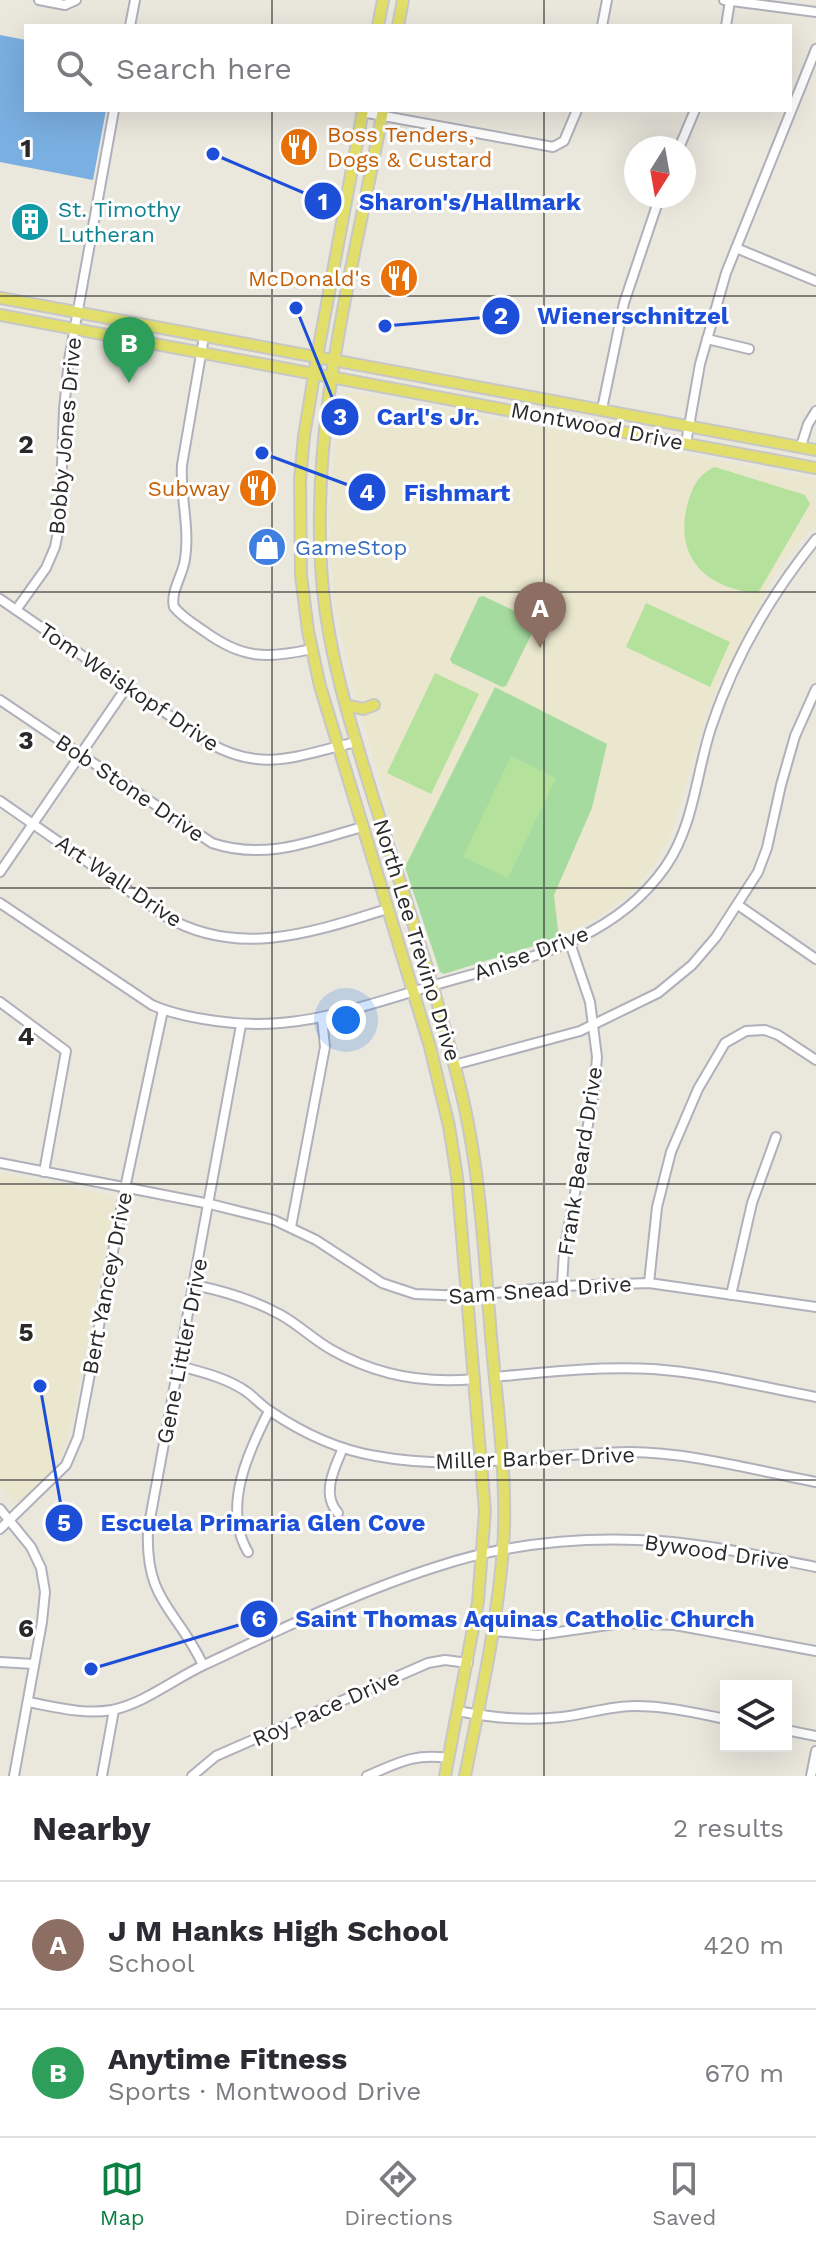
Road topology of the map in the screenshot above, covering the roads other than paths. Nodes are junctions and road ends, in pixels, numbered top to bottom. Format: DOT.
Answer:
graph roads {
  1 [pos="39,0"];
  2 [pos="76,0"];
  3 [pos="135,0"];
  4 [pos="383,0"];
  5 [pos="403,0"];
  6 [pos="607,0"];
  7 [pos="724,0"];
  8 [pos="730,1"];
  9 [pos="816,12"];
  10 [pos="130,24"];
  11 [pos="378,24"];
  12 [pos="398,24"];
  13 [pos="602,24"];
  14 [pos="726,24"];
  15 [pos="816,49"];
  16 [pos="792,109"];
  17 [pos="114,112"];
  18 [pos="362,112"];
  19 [pos="576,112"];
  20 [pos="694,112"];
  21 [pos="791,112"];
  22 [pos="382,113"];
  23 [pos="684,136"];
  24 [pos="656,208"];
  25 [pos="341,223"];
  26 [pos="361,227"];
  27 [pos="736,248"];
  28 [pos="816,281"];
  29 [pos="0,298"];
  30 [pos="77,313"];
  31 [pos="0,315"];
  32 [pos="75,329"];
  33 [pos="204,337"];
  34 [pos="707,339"];
  35 [pos="749,349"];
  36 [pos="201,353"];
  37 [pos="317,357"];
  38 [pos="335,361"];
  39 [pos="314,374"];
  40 [pos="332,377"];
  41 [pos="510,392"];
  42 [pos="506,409"];
  43 [pos="602,409"];
  44 [pos="816,411"];
  45 [pos="690,426"];
  46 [pos="686,443"];
  47 [pos="801,446"];
  48 [pos="816,450"];
  49 [pos="816,468"];
  50 [pos="816,539"];
  51 [pos="322,588"];
  52 [pos="303,591"];
  53 [pos="0,599"];
  54 [pos="16,610"];
  55 [pos="312,649"];
  56 [pos="126,688"];
  57 [pos="816,689"];
  58 [pos="0,700"];
  59 [pos="346,705"];
  60 [pos="374,705"];
  61 [pos="357,742"];
  62 [pos="338,746"];
  63 [pos="80,755"];
  64 [pos="0,801"];
  65 [pos="33,824"];
  66 [pos="362,827"];
  67 [pos="0,872"];
  68 [pos="0,903"];
  69 [pos="738,905"];
  70 [pos="387,909"];
  71 [pos="570,943"];
  72 [pos="816,943"];
  73 [pos="812,956"];
  74 [pos="432,986"];
  75 [pos="413,991"];
  76 [pos="0,1002"];
  77 [pos="163,1010"];
  78 [pos="322,1018"];
  79 [pos="594,1024"];
  80 [pos="241,1025"];
  81 [pos="816,1060"];
  82 [pos="454,1065"];
  83 [pos="470,1131"];
  84 [pos="450,1136"];
  85 [pos="776,1137"];
  86 [pos="0,1163"];
  87 [pos="44,1172"];
  88 [pos="125,1188"];
  89 [pos="210,1204"];
  90 [pos="291,1227"];
  91 [pos="649,1283"];
  92 [pos="194,1285"];
  93 [pos="562,1286"];
  94 [pos="487,1293"];
  95 [pos="731,1295"];
  96 [pos="467,1296"];
  97 [pos="816,1305"];
  98 [pos="179,1366"];
  99 [pos="494,1377"];
  100 [pos="475,1379"];
  101 [pos="816,1397"];
  102 [pos="269,1411"];
  103 [pos="343,1448"];
  104 [pos="502,1461"];
  105 [pos="482,1464"];
  106 [pos="816,1482"];
  107 [pos="0,1509"];
  108 [pos="338,1513"];
  109 [pos="9,1520"];
  110 [pos="0,1529"];
  111 [pos="503,1551"];
  112 [pos="248,1552"];
  113 [pos="483,1555"];
  114 [pos="816,1567"];
  115 [pos="494,1631"];
  116 [pos="816,1651"];
  117 [pos="0,1662"];
  118 [pos="468,1663"];
  119 [pos="34,1664"];
  120 [pos="203,1665"];
  121 [pos="28,1702"];
  122 [pos="114,1710"];
  123 [pos="458,1711"];
  124 [pos="477,1715"];
  125 [pos="720,1718"];
  126 [pos="792,1731"];
  127 [pos="816,1736"];
  128 [pos="816,1751"];
  129 [pos="448,1758"];
  130 [pos="14,1776"];
  131 [pos="102,1776"];
  132 [pos="192,1776"];
  133 [pos="367,1776"];
  134 [pos="445,1776"];
  135 [pos="465,1776"];
  136 [pos="811,1776"];
  1 -- 2 [label="street"];
  3 -- 10 [label="street"];
  4 -- 11 [label="main road"];
  5 -- 12 [label="main road"];
  6 -- 13 [label="street"];
  7 -- 8 [label="street"];
  8 -- 9 [label="street"];
  8 -- 14 [label="street"];
  15 -- 16 [label="street"];
  17 -- 30 [label="street, Bobby Jones Drive"];
  18 -- 25 [label="main road, North Lee Trevino Drive"];
  19 -- 22 [label="street"];
  20 -- 23 [label="street"];
  21 -- 27 [label="street"];
  22 -- 26 [label="main road, North Lee Trevino Drive"];
  24 -- 43 [label="street"];
  25 -- 26 [label="main road"];
  25 -- 37 [label="main road, North Lee Trevino Drive"];
  26 -- 38 [label="main road, North Lee Trevino Drive"];
  27 -- 28 [label="street"];
  27 -- 34 [label="street"];
  29 -- 30 [label="main road, Montwood Drive"];
  30 -- 32 [label="street, Bobby Jones Drive"];
  30 -- 33 [label="main road, Montwood Drive"];
  31 -- 32 [label="main road, Montwood Drive"];
  32 -- 36 [label="main road, Montwood Drive"];
  32 -- 54 [label="street, Bobby Jones Drive"];
  33 -- 36 [label="street"];
  33 -- 37 [label="main road, Montwood Drive"];
  34 -- 35 [label="street"];
  34 -- 45 [label="street"];
  36 -- 39 [label="main road, Montwood Drive"];
  36 -- 55 [label="street"];
  37 -- 38 [label="main road, Montwood Drive"];
  37 -- 39 [label="main road, North Lee Trevino Drive"];
  38 -- 40 [label="main road, North Lee Trevino Drive"];
  38 -- 41 [label="main road, Montwood Drive"];
  39 -- 40 [label="main road, Montwood Drive"];
  39 -- 52 [label="main road, North Lee Trevino Drive"];
  40 -- 42 [label="main road, Montwood Drive"];
  40 -- 51 [label="main road, North Lee Trevino Drive"];
  41 -- 42 [label="main road"];
  41 -- 43 [label="main road, Montwood Drive"];
  42 -- 46 [label="main road, Montwood Drive"];
  43 -- 45 [label="main road, Montwood Drive"];
  44 -- 47 [label="street"];
  45 -- 46 [label="street"];
  45 -- 47 [label="main road, Montwood Drive"];
  46 -- 49 [label="main road, Montwood Drive"];
  47 -- 48 [label="main road, Montwood Drive"];
  50 -- 71 [label="street, Anise Drive"];
  51 -- 52 [label="main road"];
  51 -- 59 [label="main road, North Lee Trevino Drive"];
  52 -- 55 [label="main road, North Lee Trevino Drive"];
  53 -- 54 [label="street, Tom Weiskopf Drive"];
  54 -- 56 [label="street, Tom Weiskopf Drive"];
  55 -- 62 [label="main road, North Lee Trevino Drive"];
  56 -- 62 [label="street, Tom Weiskopf Drive"];
  56 -- 63 [label="street"];
  57 -- 69 [label="street"];
  58 -- 63 [label="street, Bob Stone Drive"];
  59 -- 60 [label="main road"];
  59 -- 61 [label="main road, North Lee Trevino Drive"];
  61 -- 62 [label="street, Tom Weiskopf Drive"];
  61 -- 74 [label="main road, North Lee Trevino Drive"];
  62 -- 66 [label="main road, North Lee Trevino Drive"];
  63 -- 65 [label="street"];
  63 -- 66 [label="street, Bob Stone Drive"];
  64 -- 65 [label="street, Art Wall Drive"];
  65 -- 67 [label="street"];
  65 -- 70 [label="street, Art Wall Drive"];
  66 -- 70 [label="main road, North Lee Trevino Drive"];
  68 -- 77 [label="street, Anise Drive"];
  69 -- 73 [label="street"];
  69 -- 79 [label="street"];
  70 -- 75 [label="main road, North Lee Trevino Drive"];
  71 -- 74 [label="street, Anise Drive"];
  71 -- 79 [label="street, Frank Beard Drive"];
  72 -- 73 [label="street"];
  74 -- 75 [label="street, Anise Drive"];
  74 -- 82 [label="main road, North Lee Trevino Drive"];
  75 -- 78 [label="street, Anise Drive"];
  75 -- 84 [label="main road, North Lee Trevino Drive"];
  76 -- 87 [label="street"];
  77 -- 80 [label="street, Anise Drive"];
  77 -- 88 [label="street, Bert Yancey Drive"];
  78 -- 80 [label="street, Anise Drive"];
  78 -- 90 [label="street"];
  79 -- 82 [label="street"];
  79 -- 93 [label="street, Frank Beard Drive"];
  80 -- 89 [label="street, Gene Littler Drive"];
  81 -- 91 [label="street"];
  82 -- 83 [label="main road, North Lee Trevino Drive"];
  83 -- 84 [label="main road"];
  83 -- 94 [label="main road, North Lee Trevino Drive"];
  84 -- 96 [label="main road, North Lee Trevino Drive"];
  85 -- 95 [label="street"];
  86 -- 87 [label="street, Sam Snead Drive"];
  87 -- 88 [label="street, Sam Snead Drive"];
  88 -- 89 [label="street, Sam Snead Drive"];
  88 -- 109 [label="street, Bert Yancey Drive"];
  89 -- 90 [label="street, Sam Snead Drive"];
  89 -- 92 [label="street, Gene Littler Drive"];
  90 -- 96 [label="street, Sam Snead Drive"];
  91 -- 93 [label="street, Sam Snead Drive"];
  91 -- 95 [label="street, Sam Snead Drive"];
  92 -- 98 [label="street, Gene Littler Drive"];
  92 -- 100 [label="street"];
  93 -- 94 [label="street, Sam Snead Drive"];
  94 -- 96 [label="street, Sam Snead Drive"];
  94 -- 99 [label="main road, North Lee Trevino Drive"];
  95 -- 97 [label="street, Sam Snead Drive"];
  96 -- 100 [label="main road, North Lee Trevino Drive"];
  98 -- 102 [label="street, Miller Barber Drive"];
  98 -- 120 [label="street, Gene Littler Drive"];
  99 -- 101 [label="street"];
  99 -- 104 [label="main road, North Lee Trevino Drive"];
  100 -- 105 [label="main road, North Lee Trevino Drive"];
  102 -- 103 [label="street, Miller Barber Drive"];
  102 -- 112 [label="street"];
  103 -- 105 [label="street, Miller Barber Drive"];
  103 -- 108 [label="street"];
  104 -- 105 [label="street, Miller Barber Drive"];
  104 -- 106 [label="street, Miller Barber Drive"];
  104 -- 111 [label="main road, North Lee Trevino Drive"];
  105 -- 113 [label="main road, North Lee Trevino Drive"];
  107 -- 109 [label="street"];
  109 -- 110 [label="street, Bert Yancey Drive"];
  109 -- 119 [label="street"];
  111 -- 113 [label="street, Bywood Drive"];
  111 -- 114 [label="street, Bywood Drive"];
  111 -- 115 [label="main road, North Lee Trevino Drive"];
  113 -- 118 [label="main road, North Lee Trevino Drive"];
  113 -- 120 [label="street, Bywood Drive"];
  115 -- 116 [label="street"];
  115 -- 124 [label="main road, North Lee Trevino Drive"];
  117 -- 119 [label="street"];
  118 -- 123 [label="main road, North Lee Trevino Drive"];
  118 -- 132 [label="street, Roy Pace Drive"];
  119 -- 121 [label="street"];
  120 -- 122 [label="street, Bywood Drive"];
  121 -- 122 [label="street, Bywood Drive"];
  121 -- 130 [label="street"];
  122 -- 131 [label="street"];
  123 -- 124 [label="street"];
  123 -- 129 [label="main road, North Lee Trevino Drive"];
  124 -- 125 [label="street"];
  124 -- 135 [label="main road, North Lee Trevino Drive"];
  126 -- 127 [label="street"];
  128 -- 136 [label="street"];
  129 -- 133 [label="street"];
  129 -- 134 [label="main road, North Lee Trevino Drive"];
}
